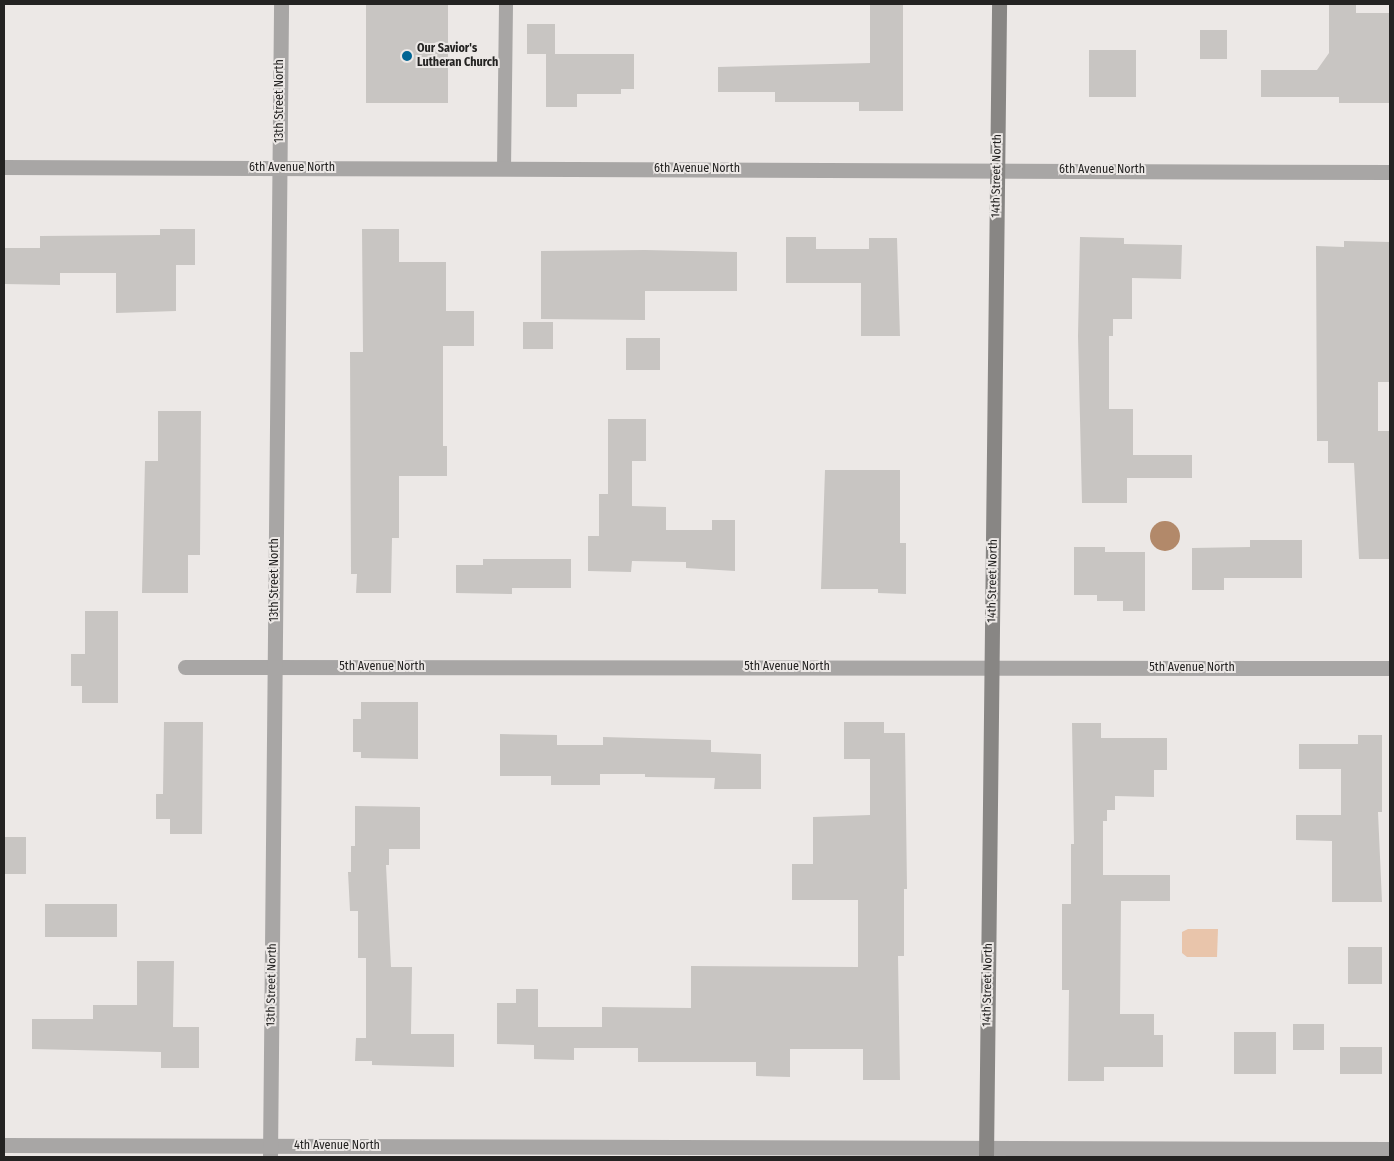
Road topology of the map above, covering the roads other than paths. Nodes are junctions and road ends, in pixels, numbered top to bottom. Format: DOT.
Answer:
graph roads {
  1 [pos="280,4"];
  2 [pos="506,4"];
  3 [pos="999,4"];
  4 [pos="4,166"];
  5 [pos="279,167"];
  6 [pos="504,169"];
  7 [pos="998,170"];
  8 [pos="1390,172"];
  9 [pos="185,667"];
  10 [pos="275,667"];
  11 [pos="992,667"];
  12 [pos="1390,668"];
  13 [pos="4,1145"];
  14 [pos="1390,1149"];
  15 [pos="270,1151"];
  16 [pos="986,1152"];
  1 -- 5 [label="street, 13th Street North"];
  2 -- 6 [label="lane"];
  3 -- 7 [label="street, 14th Street North"];
  4 -- 5 [label="street, 6th Avenue North"];
  5 -- 6 [label="street, 6th Avenue North"];
  5 -- 10 [label="street, 13th Street North"];
  6 -- 7 [label="street, 6th Avenue North"];
  7 -- 8 [label="street, 6th Avenue North"];
  7 -- 11 [label="street, 14th Street North"];
  9 -- 10 [label="street, 5th Avenue North"];
  10 -- 11 [label="street, 5th Avenue North"];
  10 -- 15 [label="street, 13th Street North"];
  11 -- 12 [label="street, 5th Avenue North"];
  11 -- 16 [label="street, 14th Street North"];
  13 -- 15 [label="street, 4th Avenue North"];
  14 -- 16 [label="street, 4th Avenue North"];
  15 -- 16 [label="street, 4th Avenue North"];
}
